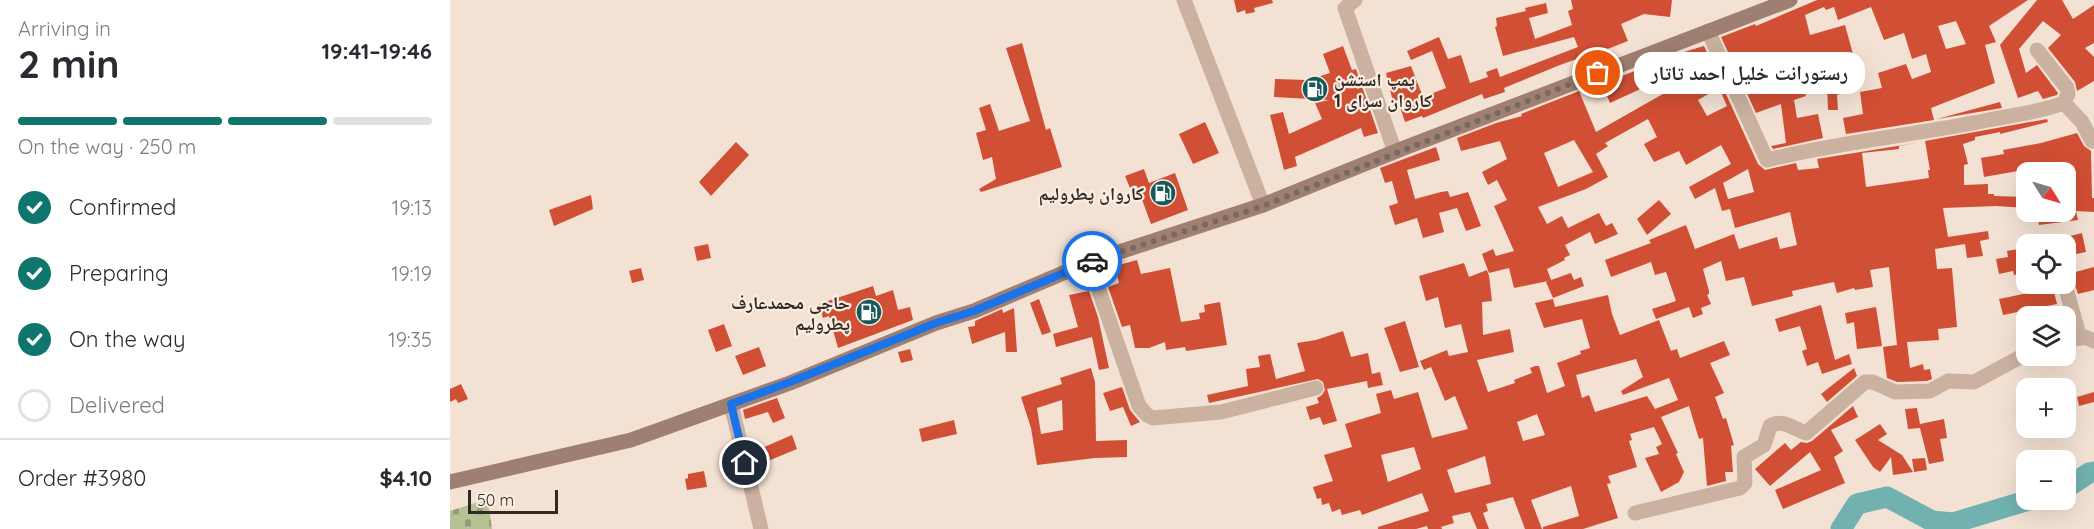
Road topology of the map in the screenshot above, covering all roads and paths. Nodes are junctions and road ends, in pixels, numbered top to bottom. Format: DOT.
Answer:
graph roads {
  1 [pos="1184,0"];
  2 [pos="1355,0"];
  3 [pos="1790,0"];
  4 [pos="1708,31"];
  5 [pos="2037,50"];
  6 [pos="2064,103"];
  7 [pos="2094,141"];
  8 [pos="1395,152"];
  9 [pos="1263,206"];
  10 [pos="1089,262"];
  11 [pos="2067,294"];
  12 [pos="2080,340"];
  13 [pos="2016,359"];
  14 [pos="1316,388"];
  15 [pos="731,404"];
  16 [pos="450,482"];
  17 [pos="1635,513"];
  18 [pos="761,529"];
  1 -- 9 [label="street"];
  2 -- 8 [label="street"];
  3 -- 4 [label="main road"];
  4 -- 6 [label="street"];
  4 -- 8 [label="main road"];
  5 -- 6 [label="street"];
  6 -- 7 [label="street"];
  8 -- 9 [label="main road"];
  9 -- 10 [label="main road"];
  10 -- 14 [label="street"];
  10 -- 15 [label="main road"];
  11 -- 12 [label="street"];
  13 -- 17 [label="street"];
  15 -- 16 [label="main road"];
  15 -- 18 [label="street"];
}
